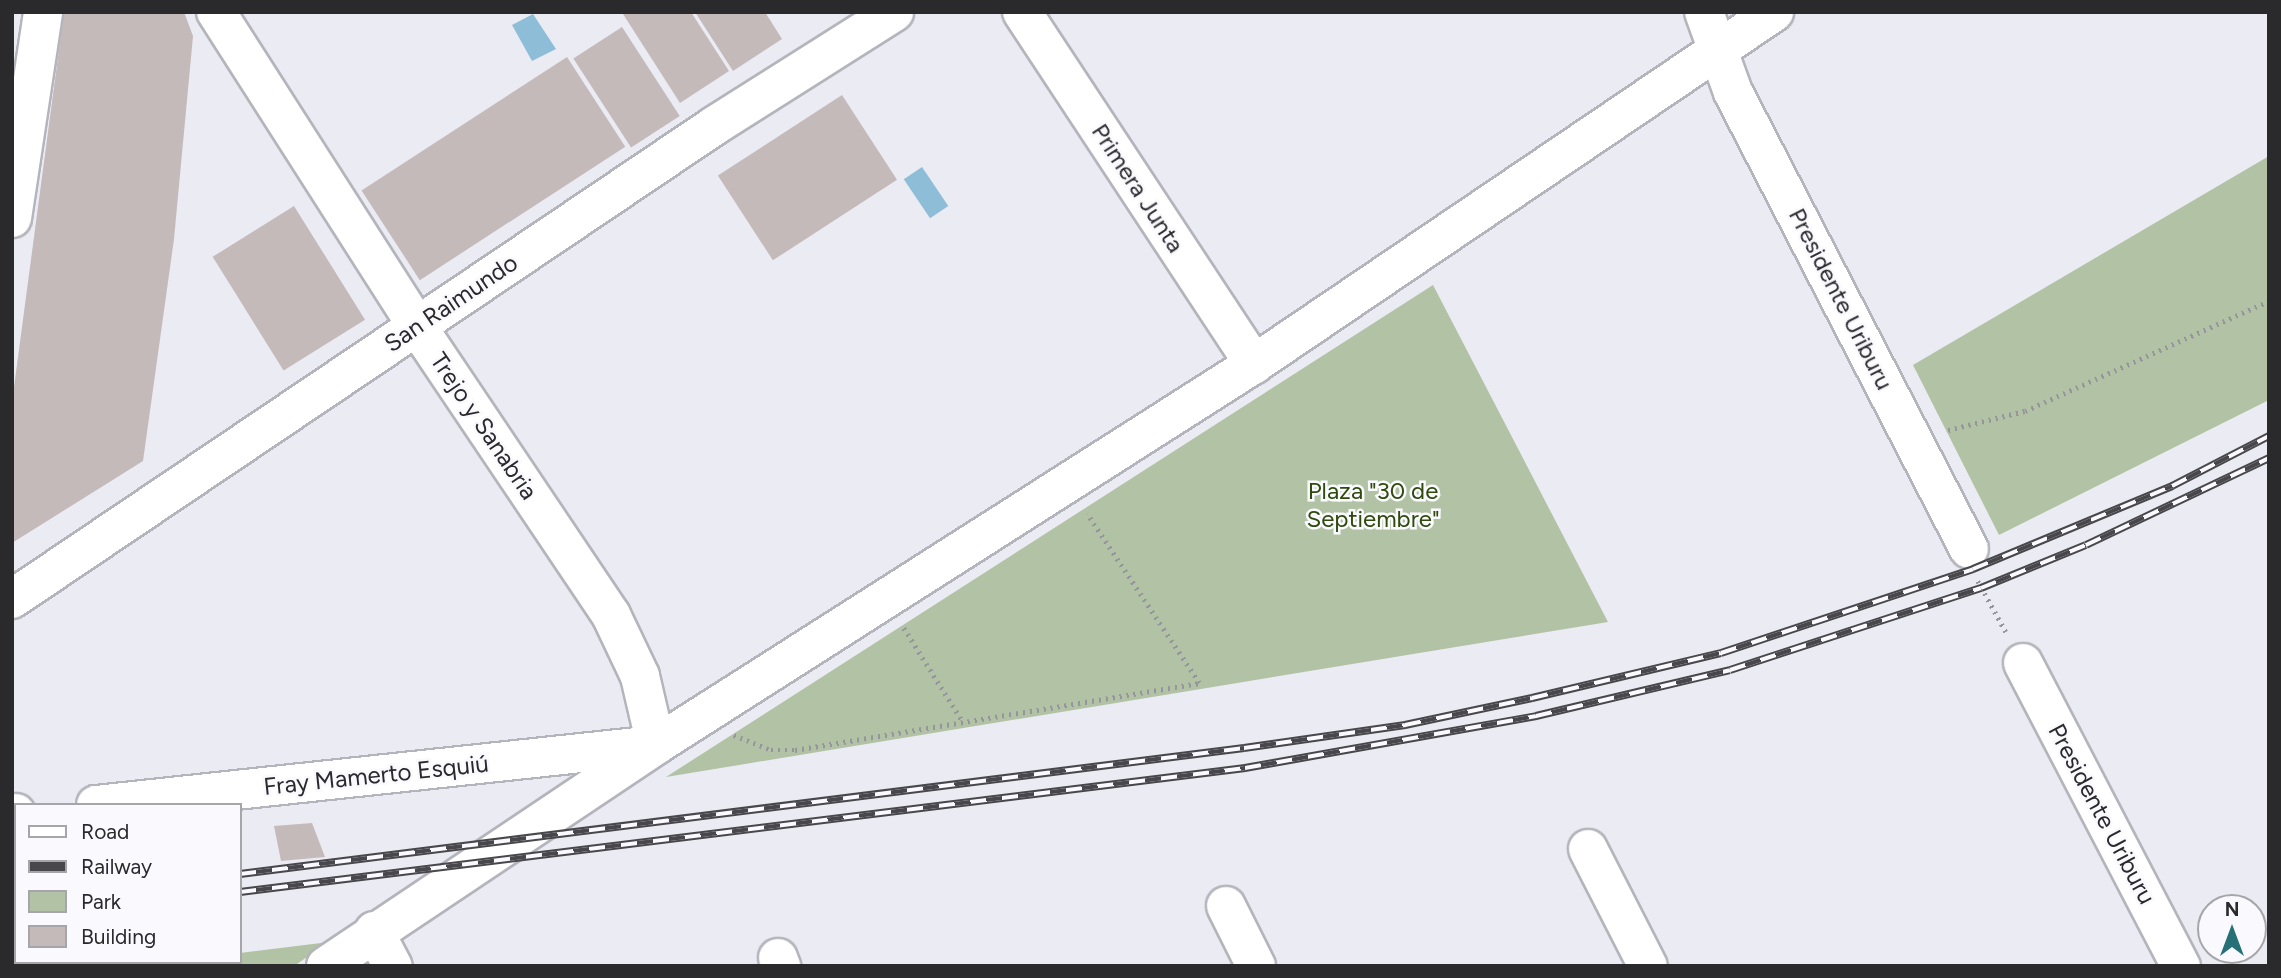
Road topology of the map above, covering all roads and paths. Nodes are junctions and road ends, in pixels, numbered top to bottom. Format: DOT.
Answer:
graph roads {
  1 [pos="43,12"];
  2 [pos="216,12"];
  3 [pos="894,12"];
  4 [pos="1022,12"];
  5 [pos="1704,12"];
  6 [pos="1774,12"];
  7 [pos="1717,48"];
  8 [pos="14,196"];
  9 [pos="2269,301"];
  10 [pos="417,326"];
  11 [pos="1254,365"];
  12 [pos="1913,439"];
  13 [pos="1067,484"];
  14 [pos="1969,549"];
  15 [pos="12,599"];
  16 [pos="886,599"];
  17 [pos="2023,663"];
  18 [pos="713,709"];
  19 [pos="963,722"];
  20 [pos="656,746"];
  21 [pos="115,803"];
  22 [pos="1588,849"];
  23 [pos="1226,906"];
  24 [pos="374,932"];
  25 [pos="326,966"];
  26 [pos="393,966"];
  27 [pos="1256,966"];
  28 [pos="1648,966"];
  29 [pos="2181,966"];
  1 -- 8 [label="street"];
  2 -- 10 [label="street, Trejo y Sanabria"];
  3 -- 10 [label="street, San Raimundo"];
  4 -- 11 [label="street, Primera Junta"];
  5 -- 7 [label="street, Presidente Uriburu"];
  6 -- 7 [label="street"];
  7 -- 11 [label="street"];
  7 -- 12 [label="street, Presidente Uriburu"];
  9 -- 12 [label="path"];
  10 -- 15 [label="street, San Raimundo"];
  10 -- 20 [label="street, Trejo y Sanabria"];
  11 -- 13 [label="street"];
  12 -- 14 [label="street, Presidente Uriburu"];
  13 -- 16 [label="street"];
  13 -- 19 [label="path"];
  14 -- 17 [label="path"];
  16 -- 18 [label="street"];
  16 -- 19 [label="path"];
  17 -- 29 [label="street, Presidente Uriburu"];
  18 -- 19 [label="path"];
  18 -- 20 [label="street"];
  20 -- 21 [label="street, Fray Mamerto Esquiú"];
  20 -- 24 [label="street"];
  22 -- 28 [label="street"];
  23 -- 27 [label="street"];
  24 -- 25 [label="street"];
  24 -- 26 [label="street"];
}
